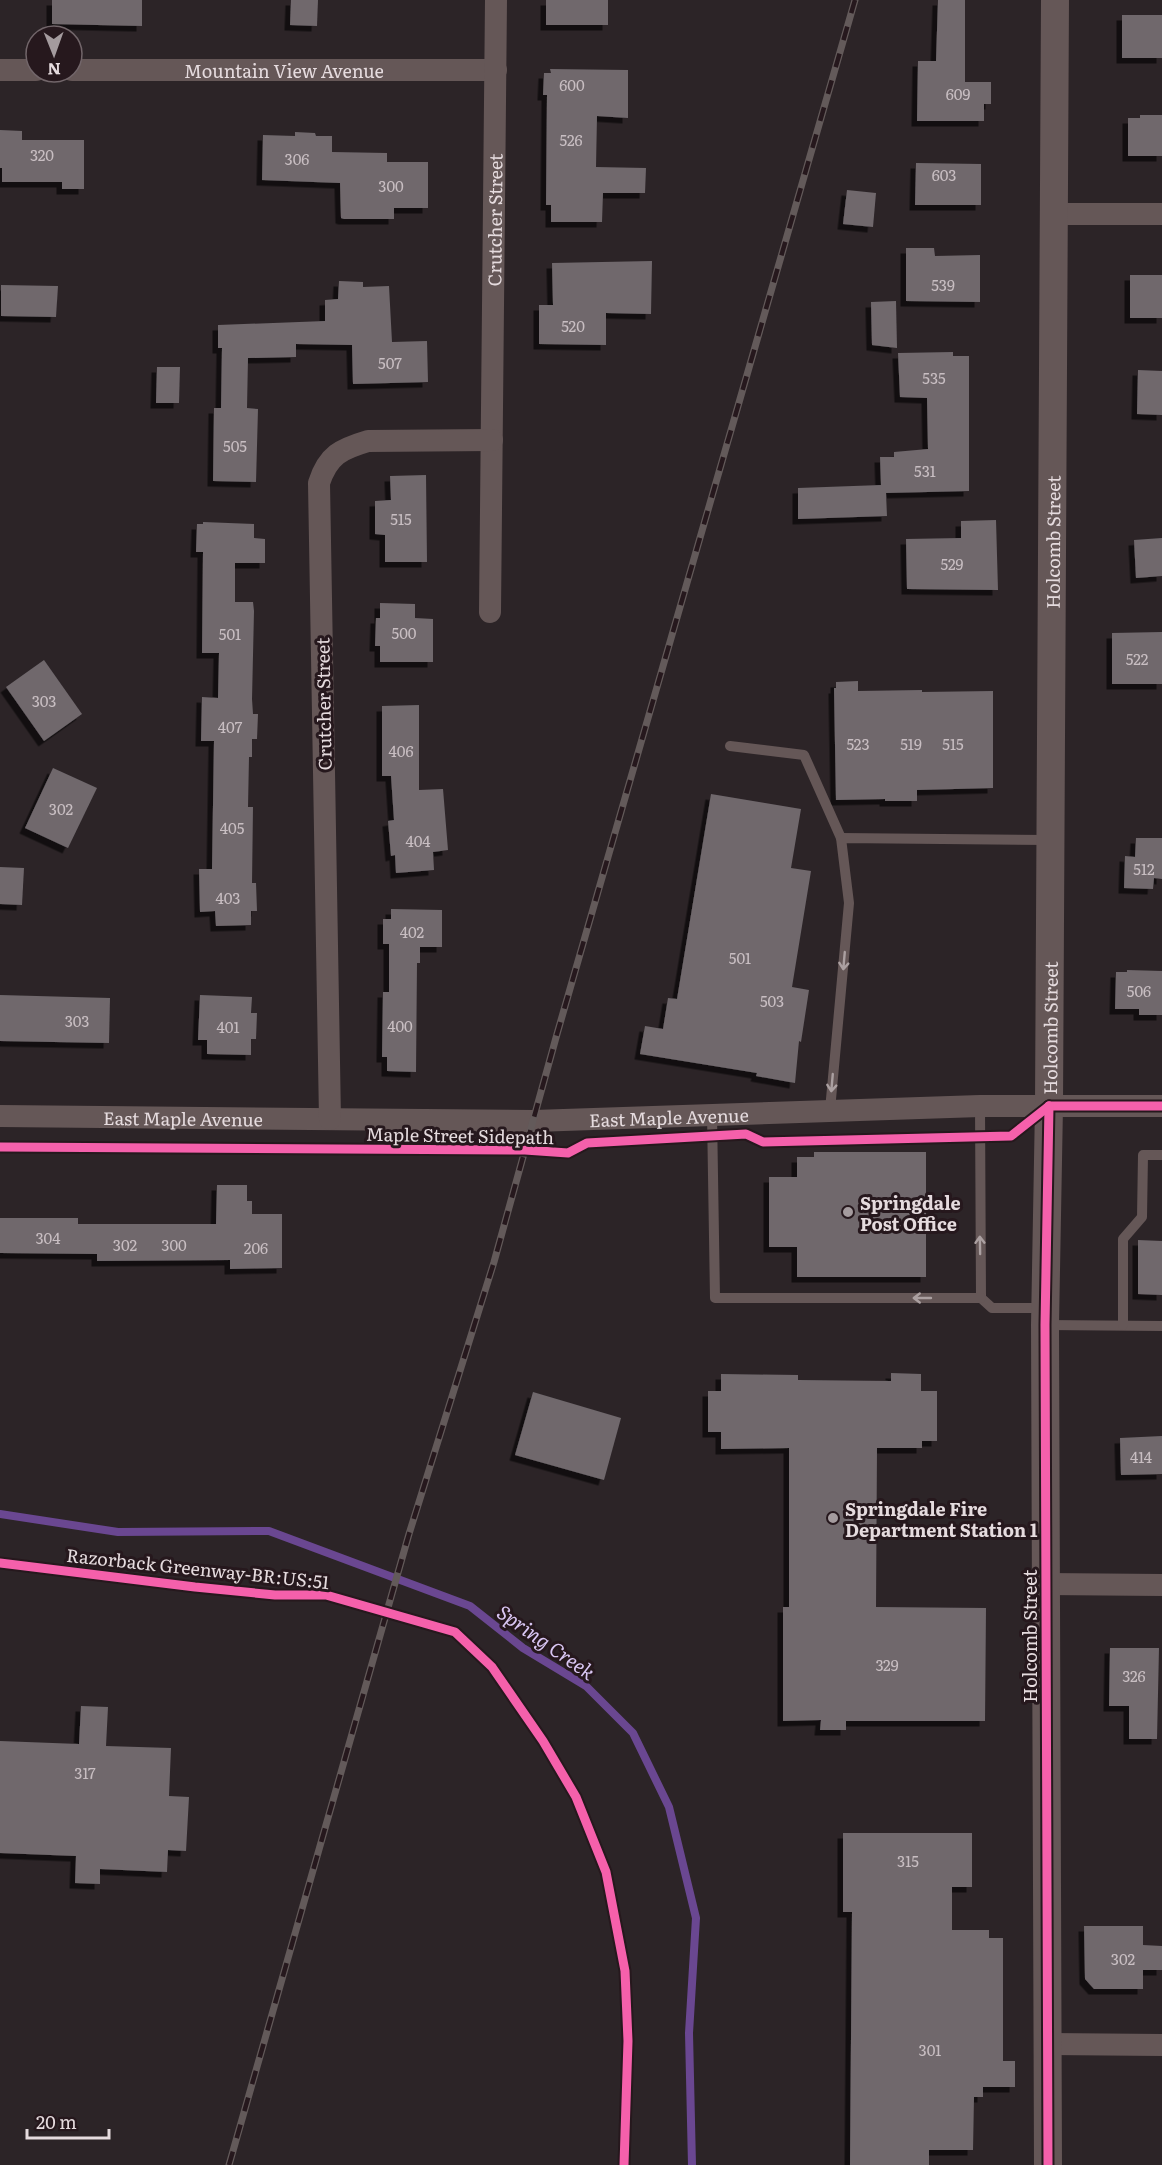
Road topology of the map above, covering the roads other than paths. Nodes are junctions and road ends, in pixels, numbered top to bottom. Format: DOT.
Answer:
graph roads {
  1 [pos="496,0"];
  2 [pos="1055,0"];
  3 [pos="0,70"];
  4 [pos="24,70"];
  5 [pos="84,70"];
  6 [pos="496,70"];
  7 [pos="1053,214"];
  8 [pos="1162,214"];
  9 [pos="492,440"];
  10 [pos="490,612"];
  11 [pos="730,746"];
  12 [pos="841,838"];
  13 [pos="1049,840"];
  14 [pos="980,1106"];
  15 [pos="1049,1106"];
  16 [pos="1162,1106"];
  17 [pos="830,1110"];
  18 [pos="712,1114"];
  19 [pos="0,1116"];
  20 [pos="330,1119"];
  21 [pos="1162,1155"];
  22 [pos="981,1298"];
  23 [pos="1045,1317"];
  24 [pos="1123,1325"];
  25 [pos="1162,1326"];
  26 [pos="1045,1584"];
  27 [pos="1162,1585"];
  28 [pos="1048,2044"];
  29 [pos="1162,2045"];
  30 [pos="1048,2165"];
  1 -- 6 [label="street, Crutcher Street"];
  2 -- 7 [label="street, Holcomb Street"];
  3 -- 4 [label="street"];
  5 -- 6 [label="street, Mountain View Avenue"];
  6 -- 9 [label="street, Crutcher Street"];
  7 -- 8 [label="street"];
  7 -- 13 [label="street, Holcomb Street"];
  9 -- 10 [label="street, Crutcher Street"];
  9 -- 20 [label="street, Crutcher Street"];
  11 -- 12 [label="lane"];
  12 -- 13 [label="lane"];
  12 -- 17 [label="lane, one-way"];
  13 -- 15 [label="street, Holcomb Street"];
  14 -- 15 [label="street, East Maple Avenue"];
  14 -- 17 [label="street, East Maple Avenue"];
  22 -- 14 [label="lane, one-way"];
  15 -- 16 [label="street, East Maple Avenue"];
  15 -- 23 [label="street, Holcomb Street"];
  17 -- 18 [label="street, East Maple Avenue"];
  18 -- 20 [label="street, East Maple Avenue"];
  22 -- 18 [label="lane, one-way"];
  19 -- 20 [label="street, East Maple Avenue"];
  21 -- 24 [label="lane"];
  22 -- 23 [label="lane"];
  23 -- 24 [label="lane"];
  23 -- 26 [label="street, Holcomb Street"];
  24 -- 25 [label="lane"];
  26 -- 27 [label="street"];
  26 -- 28 [label="street, Holcomb Street"];
  28 -- 29 [label="street"];
  28 -- 30 [label="street, Holcomb Street"];
}
